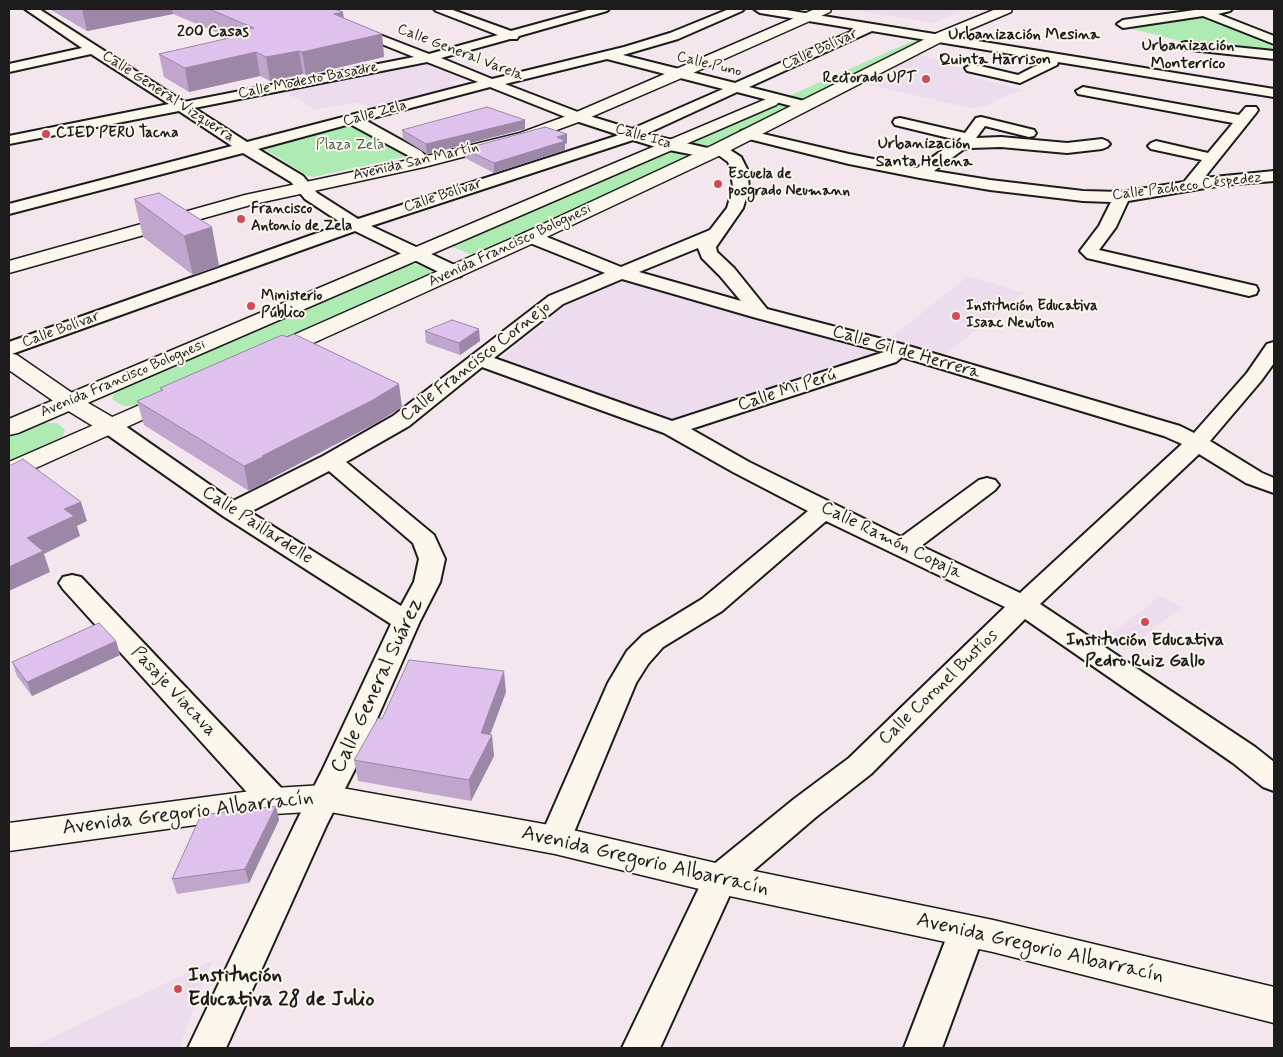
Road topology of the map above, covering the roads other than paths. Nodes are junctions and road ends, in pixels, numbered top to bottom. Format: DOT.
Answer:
graph roads {
  1 [pos="31,9"];
  2 [pos="302,9"];
  3 [pos="440,9"];
  4 [pos="556,9"];
  5 [pos="603,9"];
  6 [pos="738,9"];
  7 [pos="760,9"];
  8 [pos="825,9"];
  9 [pos="979,9"];
  10 [pos="1006,9"];
  11 [pos="1226,9"];
  12 [pos="1202,12"];
  13 [pos="579,16"];
  14 [pos="808,17"];
  15 [pos="1123,24"];
  16 [pos="871,27"];
  17 [pos="921,35"];
  18 [pos="512,36"];
  19 [pos="940,37"];
  20 [pos="1274,40"];
  21 [pos="1186,46"];
  22 [pos="95,49"];
  23 [pos="1010,49"];
  24 [pos="607,55"];
  25 [pos="1274,55"];
  26 [pos="428,58"];
  27 [pos="1052,62"];
  28 [pos="9,68"];
  29 [pos="679,74"];
  30 [pos="832,75"];
  31 [pos="491,83"];
  32 [pos="805,87"];
  33 [pos="735,88"];
  34 [pos="1272,88"];
  35 [pos="1083,91"];
  36 [pos="778,99"];
  37 [pos="803,105"];
  38 [pos="184,106"];
  39 [pos="1186,111"];
  40 [pos="578,117"];
  41 [pos="353,120"];
  42 [pos="1243,120"];
  43 [pos="900,122"];
  44 [pos="1176,123"];
  45 [pos="1084,133"];
  46 [pos="633,134"];
  47 [pos="746,134"];
  48 [pos="1165,136"];
  49 [pos="9,140"];
  50 [pos="964,142"];
  51 [pos="1102,144"];
  52 [pos="671,146"];
  53 [pos="244,147"];
  54 [pos="714,151"];
  55 [pos="1212,158"];
  56 [pos="424,162"];
  57 [pos="920,173"];
  58 [pos="1274,176"];
  59 [pos="1189,186"];
  60 [pos="304,187"];
  61 [pos="1121,197"];
  62 [pos="9,209"];
  63 [pos="356,225"];
  64 [pos="716,234"];
  65 [pos="531,237"];
  66 [pos="439,245"];
  67 [pos="418,254"];
  68 [pos="477,262"];
  69 [pos="9,266"];
  70 [pos="454,272"];
  71 [pos="621,272"];
  72 [pos="1249,290"];
  73 [pos="760,313"];
  74 [pos="291,344"];
  75 [pos="1274,348"];
  76 [pos="9,349"];
  77 [pos="898,349"];
  78 [pos="317,356"];
  79 [pos="478,359"];
  80 [pos="9,360"];
  81 [pos="255,361"];
  82 [pos="191,389"];
  83 [pos="70,402"];
  84 [pos="110,426"];
  85 [pos="9,428"];
  86 [pos="672,428"];
  87 [pos="1197,443"];
  88 [pos="331,461"];
  89 [pos="9,471"];
  90 [pos="988,485"];
  91 [pos="1274,486"];
  92 [pos="824,510"];
  93 [pos="232,511"];
  94 [pos="904,548"];
  95 [pos="72,583"];
  96 [pos="1023,605"];
  97 [pos="406,621"];
  98 [pos="1274,778"];
  99 [pos="325,798"];
  100 [pos="274,801"];
  101 [pos="9,837"];
  102 [pos="556,840"];
  103 [pos="720,879"];
  104 [pos="967,931"];
  105 [pos="1274,1005"];
  106 [pos="206,1048"];
  107 [pos="641,1048"];
  108 [pos="924,1048"];
  1 -- 22 [label="street, Calle General Vizquerra"];
  2 -- 26 [label="street, Calle General Varela"];
  3 -- 18 [label="street"];
  4 -- 13 [label="street"];
  5 -- 13 [label="street, Calle Modesto Basadre"];
  6 -- 24 [label="street, Calle Zela"];
  7 -- 14 [label="street"];
  8 -- 14 [label="main road, Avenida San Martín"];
  9 -- 17 [label="main road"];
  10 -- 19 [label="main road, Avenida Francisco Bolognesi"];
  11 -- 12 [label="street"];
  12 -- 15 [label="street"];
  12 -- 20 [label="street"];
  13 -- 18 [label="street, Calle Modesto Basadre"];
  14 -- 16 [label="street"];
  14 -- 29 [label="main road, Avenida San Martín"];
  16 -- 17 [label="street"];
  16 -- 33 [label="street, Calle Bolívar"];
  17 -- 19 [label="street"];
  17 -- 30 [label="main road"];
  18 -- 26 [label="street, Calle Modesto Basadre"];
  19 -- 23 [label="street"];
  19 -- 37 [label="main road, Avenida Francisco Bolognesi"];
  21 -- 25 [label="street"];
  22 -- 28 [label="street"];
  22 -- 38 [label="street, Calle General Vizquerra"];
  23 -- 27 [label="street"];
  23 -- 34 [label="street"];
  24 -- 29 [label="street, Calle Puno"];
  24 -- 31 [label="street, Calle Zela"];
  26 -- 31 [label="street, Calle General Varela"];
  26 -- 38 [label="street, Calle Modesto Basadre"];
  29 -- 33 [label="street, Calle Puno"];
  29 -- 40 [label="main road, Avenida San Martín"];
  31 -- 40 [label="street, Calle General Varela"];
  31 -- 41 [label="street, Calle Zela"];
  32 -- 36 [label="main road, Avenida Francisco Bolognesi"];
  33 -- 36 [label="street, Calle Puno"];
  33 -- 46 [label="street, Calle Bolívar"];
  34 -- 42 [label="street"];
  35 -- 39 [label="street"];
  36 -- 37 [label="street, Calle Puno"];
  36 -- 52 [label="main road, Avenida Francisco Bolognesi"];
  37 -- 47 [label="main road, Avenida Francisco Bolognesi"];
  38 -- 49 [label="street, Calle Modesto Basadre"];
  38 -- 53 [label="street, Calle General Vizquerra"];
  39 -- 42 [label="street"];
  39 -- 44 [label="street"];
  40 -- 46 [label="street, Calle Ica"];
  40 -- 56 [label="main road, Avenida San Martín"];
  41 -- 53 [label="street, Calle Zela"];
  41 -- 56 [label="street"];
  42 -- 55 [label="street"];
  43 -- 50 [label="street"];
  45 -- 50 [label="street"];
  46 -- 52 [label="street, Calle Ica"];
  46 -- 63 [label="street, Calle Bolívar"];
  47 -- 54 [label="main road, Avenida Francisco Bolognesi"];
  47 -- 57 [label="street, Calle Pacheco Céspedez"];
  48 -- 55 [label="street"];
  50 -- 51 [label="street"];
  50 -- 57 [label="street"];
  52 -- 54 [label="street, Calle Ica"];
  52 -- 66 [label="main road, Avenida Francisco Bolognesi"];
  53 -- 60 [label="street, Calle General Vizquerra"];
  53 -- 62 [label="street, Calle Zela"];
  54 -- 64 [label="street"];
  54 -- 65 [label="main road, Avenida Francisco Bolognesi"];
  55 -- 59 [label="street"];
  56 -- 60 [label="main road, Avenida San Martín"];
  57 -- 61 [label="street, Calle Pacheco Céspedez"];
  58 -- 59 [label="street, Calle Pacheco Céspedez"];
  59 -- 61 [label="street, Calle Pacheco Céspedez"];
  60 -- 63 [label="street, Calle General Vizquerra"];
  60 -- 69 [label="main road, Avenida San Martín"];
  61 -- 72 [label="street"];
  63 -- 67 [label="street, Calle General Vizquerra"];
  63 -- 76 [label="street, Calle Bolívar"];
  64 -- 71 [label="street, Calle Francisco Cornejo"];
  64 -- 73 [label="street"];
  65 -- 68 [label="main road, Avenida Francisco Bolognesi"];
  65 -- 71 [label="street, Calle Gil de Herrera"];
  66 -- 67 [label="main road, Avenida Francisco Bolognesi"];
  66 -- 68 [label="main road"];
  67 -- 70 [label="street, Calle General Vizquerra"];
  67 -- 83 [label="main road, Avenida Francisco Bolognesi"];
  68 -- 70 [label="main road, Avenida Francisco Bolognesi"];
  70 -- 74 [label="main road, Avenida Francisco Bolognesi"];
  71 -- 73 [label="street, Calle Gil de Herrera"];
  71 -- 79 [label="street, Calle Francisco Cornejo"];
  73 -- 77 [label="street, Calle Gil de Herrera"];
  74 -- 78 [label="street"];
  74 -- 81 [label="main road, Avenida Francisco Bolognesi"];
  75 -- 87 [label="street, Calle Coronel Bustíos"];
  77 -- 86 [label="street, Calle Mi Perú"];
  77 -- 87 [label="street, Calle Gil de Herrera"];
  79 -- 86 [label="street, Calle Ramón Copaja"];
  79 -- 88 [label="street, Calle Francisco Cornejo"];
  80 -- 83 [label="main road"];
  82 -- 84 [label="main road"];
  83 -- 84 [label="main road"];
  83 -- 85 [label="main road, Avenida Francisco Bolognesi"];
  84 -- 89 [label="main road"];
  84 -- 93 [label="street, Calle Paillardelle"];
  86 -- 92 [label="street, Calle Ramón Copaja"];
  87 -- 91 [label="street, Calle Gil de Herrera"];
  87 -- 96 [label="street, Calle Coronel Bustíos"];
  88 -- 93 [label="street, Calle Francisco Cornejo"];
  88 -- 97 [label="street, Calle General Suárez"];
  90 -- 94 [label="street"];
  92 -- 94 [label="street, Calle Ramón Copaja"];
  92 -- 102 [label="street"];
  93 -- 97 [label="street, Calle Paillardelle"];
  94 -- 96 [label="street, Calle Ramón Copaja"];
  95 -- 100 [label="street, Pasaje Viacava"];
  96 -- 98 [label="street, Calle Ramón Copaja"];
  96 -- 103 [label="street, Calle Coronel Bustíos"];
  97 -- 99 [label="street, Calle General Suárez"];
  99 -- 100 [label="main road, Avenida Gregorio Albarracín"];
  99 -- 102 [label="main road, Avenida Gregorio Albarracín"];
  99 -- 106 [label="street, Calle General Suárez"];
  100 -- 101 [label="main road, Avenida Gregorio Albarracín"];
  102 -- 103 [label="main road, Avenida Gregorio Albarracín"];
  103 -- 104 [label="main road, Avenida Gregorio Albarracín"];
  103 -- 107 [label="street, Calle Coronel Bustíos"];
  104 -- 105 [label="main road, Avenida Gregorio Albarracín"];
  104 -- 108 [label="street"];
}
